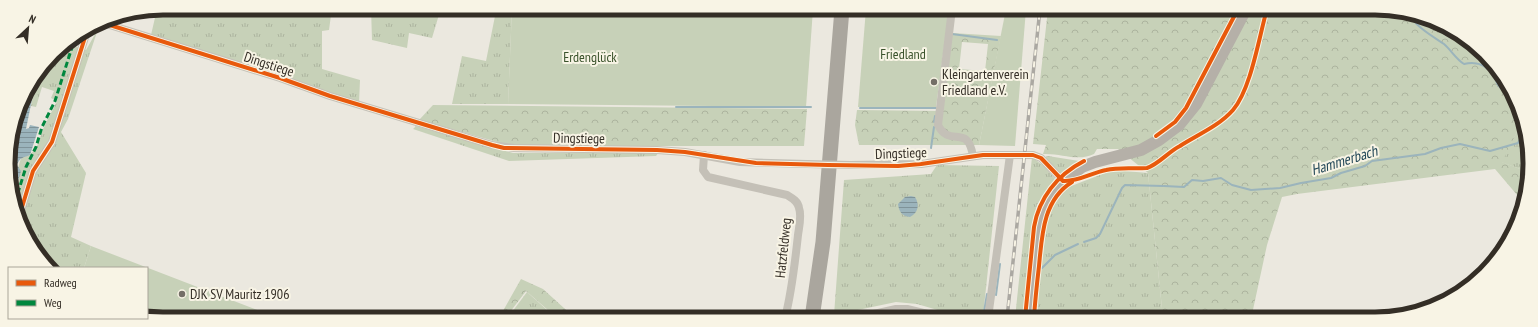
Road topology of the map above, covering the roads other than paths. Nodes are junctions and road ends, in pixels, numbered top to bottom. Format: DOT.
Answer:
graph roads {
  1 [pos="842,15"];
  2 [pos="951,15"];
  3 [pos="1243,15"];
  4 [pos="110,25"];
  5 [pos="85,38"];
  6 [pos="704,155"];
  7 [pos="1010,155"];
  8 [pos="973,156"];
  9 [pos="1063,181"];
  10 [pos="21,206"];
  11 [pos="787,312"];
  12 [pos="813,312"];
  13 [pos="883,312"];
  14 [pos="922,312"];
  15 [pos="989,312"];
  16 [pos="1030,312"];
  1 -- 12 [label="highway"];
  2 -- 8 [label="street, Dingstiege"];
  3 -- 9 [label="street"];
  4 -- 6 [label="street, Dingstiege"];
  5 -- 10 [label="street"];
  6 -- 8 [label="street, Dingstiege, bridge"];
  6 -- 11 [label="street, Hatzfeldweg"];
  7 -- 8 [label="street, Dingstiege"];
  7 -- 9 [label="street, Dingstiege"];
  7 -- 15 [label="street"];
  9 -- 16 [label="street"];
  13 -- 14 [label="street"];
}
